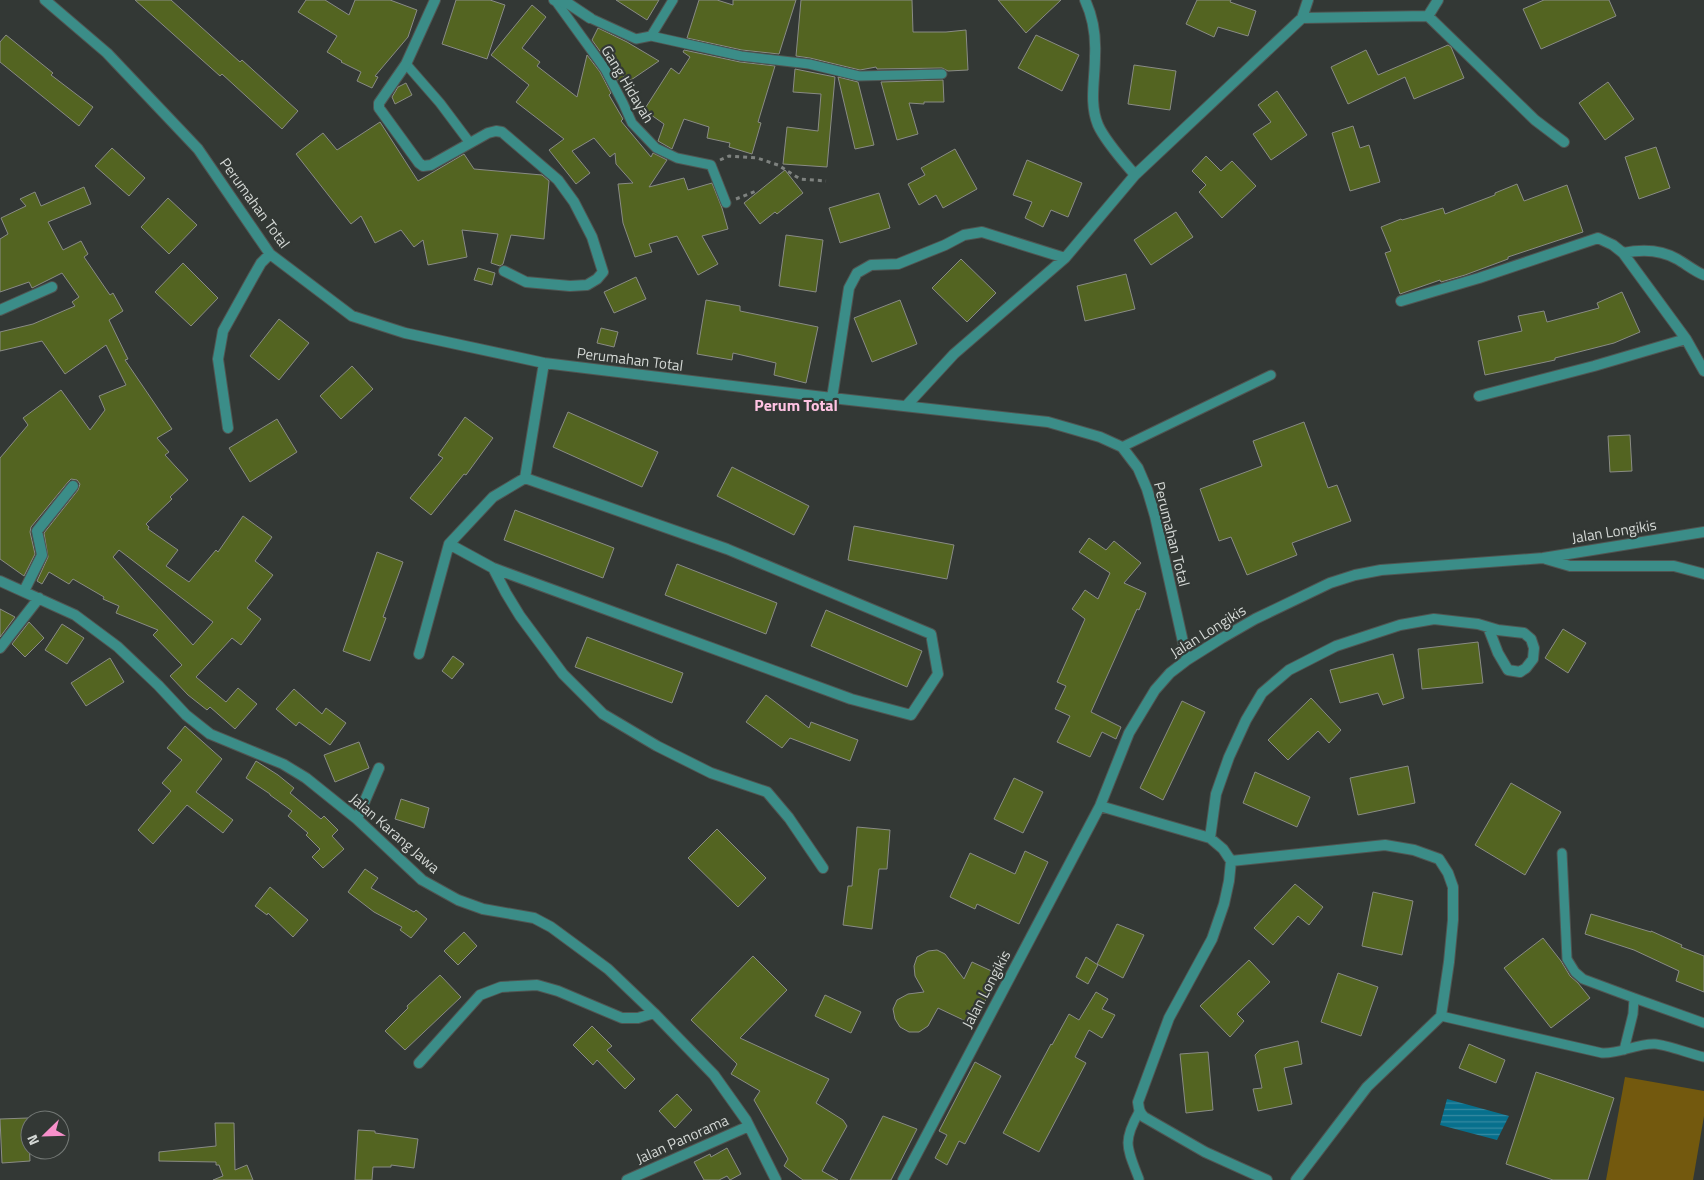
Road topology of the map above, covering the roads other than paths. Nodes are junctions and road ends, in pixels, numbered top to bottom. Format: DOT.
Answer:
graph roads {
  1 [pos="45,0"];
  2 [pos="435,0"];
  3 [pos="555,0"];
  4 [pos="673,0"];
  5 [pos="1085,0"];
  6 [pos="1308,0"];
  7 [pos="1438,0"];
  8 [pos="570,2"];
  9 [pos="1428,16"];
  10 [pos="590,18"];
  11 [pos="1302,18"];
  12 [pos="650,36"];
  13 [pos="406,64"];
  14 [pos="942,74"];
  15 [pos="1564,142"];
  16 [pos="470,143"];
  17 [pos="1135,175"];
  18 [pos="726,203"];
  19 [pos="1623,253"];
  20 [pos="270,254"];
  21 [pos="1065,258"];
  22 [pos="504,271"];
  23 [pos="1704,274"];
  24 [pos="52,287"];
  25 [pos="1400,301"];
  26 [pos="0,310"];
  27 [pos="1686,339"];
  28 [pos="544,363"];
  29 [pos="1704,371"];
  30 [pos="1271,375"];
  31 [pos="1479,396"];
  32 [pos="832,398"];
  33 [pos="906,406"];
  34 [pos="228,428"];
  35 [pos="1122,447"];
  36 [pos="525,478"];
  37 [pos="73,486"];
  38 [pos="1704,532"];
  39 [pos="449,544"];
  40 [pos="1543,558"];
  41 [pos="493,568"];
  42 [pos="1704,574"];
  43 [pos="0,581"];
  44 [pos="24,591"];
  45 [pos="40,598"];
  46 [pos="1488,627"];
  47 [pos="0,648"];
  48 [pos="419,654"];
  49 [pos="1187,660"];
  50 [pos="378,768"];
  51 [pos="1100,806"];
  52 [pos="356,819"];
  53 [pos="1210,838"];
  54 [pos="1562,853"];
  55 [pos="1230,861"];
  56 [pos="823,868"];
  57 [pos="1634,998"];
  58 [pos="654,1012"];
  59 [pos="1441,1016"];
  60 [pos="1704,1023"];
  61 [pos="1624,1050"];
  62 [pos="1704,1057"];
  63 [pos="419,1063"];
  64 [pos="1140,1112"];
  65 [pos="749,1126"];
  66 [pos="1139,1179"];
  67 [pos="627,1180"];
  68 [pos="776,1180"];
  69 [pos="903,1180"];
  70 [pos="1267,1180"];
  71 [pos="1296,1180"];
  1 -- 20 [label="street, Perumahan Total"];
  2 -- 13 [label="street"];
  3 -- 8 [label="street"];
  3 -- 18 [label="lane, Gang Hidayah"];
  4 -- 12 [label="lane"];
  5 -- 17 [label="street"];
  6 -- 11 [label="street"];
  7 -- 9 [label="street"];
  8 -- 10 [label="street"];
  9 -- 11 [label="street"];
  9 -- 15 [label="street"];
  10 -- 12 [label="lane"];
  11 -- 17 [label="street"];
  12 -- 14 [label="lane"];
  13 -- 16 [label="lane"];
  13 -- 16 [label="street"];
  16 -- 22 [label="street"];
  17 -- 21 [label="street"];
  19 -- 23 [label="street"];
  19 -- 25 [label="street"];
  19 -- 27 [label="street"];
  20 -- 28 [label="street, Perumahan Total"];
  20 -- 34 [label="street"];
  21 -- 32 [label="street"];
  21 -- 33 [label="street"];
  24 -- 26 [label="street"];
  27 -- 29 [label="street"];
  27 -- 31 [label="street"];
  28 -- 32 [label="street, Perumahan Total"];
  28 -- 36 [label="street"];
  30 -- 35 [label="lane"];
  32 -- 33 [label="street, Perumahan Total"];
  33 -- 35 [label="street, Perumahan Total"];
  35 -- 49 [label="street, Perumahan Total"];
  36 -- 39 [label="street"];
  36 -- 41 [label="street"];
  37 -- 44 [label="street"];
  38 -- 40 [label="street, Jalan Longikis"];
  39 -- 41 [label="street"];
  39 -- 48 [label="street"];
  40 -- 42 [label="street"];
  40 -- 49 [label="street, Jalan Longikis"];
  41 -- 56 [label="street"];
  43 -- 44 [label="street, Jalan Karang Jawa"];
  44 -- 45 [label="street, Jalan Karang Jawa"];
  45 -- 47 [label="street"];
  45 -- 52 [label="street, Jalan Karang Jawa"];
  46 -- 46 [label="street"];
  46 -- 53 [label="street"];
  49 -- 51 [label="street, Jalan Longikis"];
  50 -- 52 [label="street"];
  51 -- 53 [label="street"];
  51 -- 69 [label="street, Jalan Longikis"];
  52 -- 58 [label="street, Jalan Karang Jawa"];
  53 -- 55 [label="street"];
  54 -- 57 [label="lane"];
  55 -- 59 [label="street"];
  55 -- 64 [label="street"];
  57 -- 60 [label="lane"];
  57 -- 61 [label="lane"];
  58 -- 63 [label="street"];
  58 -- 65 [label="street, Jalan Karang Jawa"];
  59 -- 61 [label="lane"];
  59 -- 71 [label="street"];
  61 -- 62 [label="lane"];
  64 -- 66 [label="lane"];
  64 -- 70 [label="street"];
  65 -- 67 [label="street, Jalan Panorama"];
  65 -- 68 [label="street, Jalan Karang Jawa"];
}
